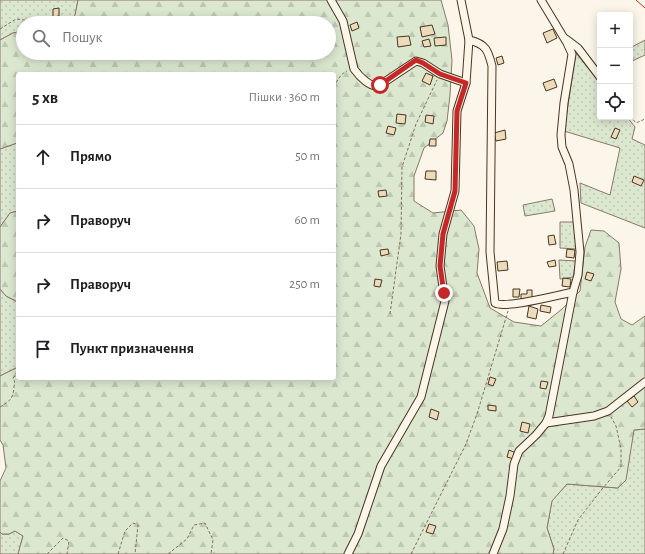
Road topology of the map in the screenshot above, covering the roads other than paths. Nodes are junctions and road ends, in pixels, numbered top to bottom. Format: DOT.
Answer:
graph roads {
  1 [pos="331,0"];
  2 [pos="461,0"];
  3 [pos="541,0"];
  4 [pos="564,38"];
  5 [pos="469,40"];
  6 [pos="597,73"];
  7 [pos="466,83"];
  8 [pos="573,292"];
  9 [pos="645,382"];
  10 [pos="546,423"];
  11 [pos="348,554"];
  12 [pos="493,554"];
  1 -- 7 [label="street"];
  2 -- 5 [label="street"];
  3 -- 4 [label="street"];
  4 -- 6 [label="street"];
  4 -- 8 [label="street"];
  5 -- 7 [label="street"];
  5 -- 8 [label="street"];
  7 -- 11 [label="street"];
  8 -- 10 [label="street"];
  9 -- 10 [label="street"];
  10 -- 12 [label="street"];
}
